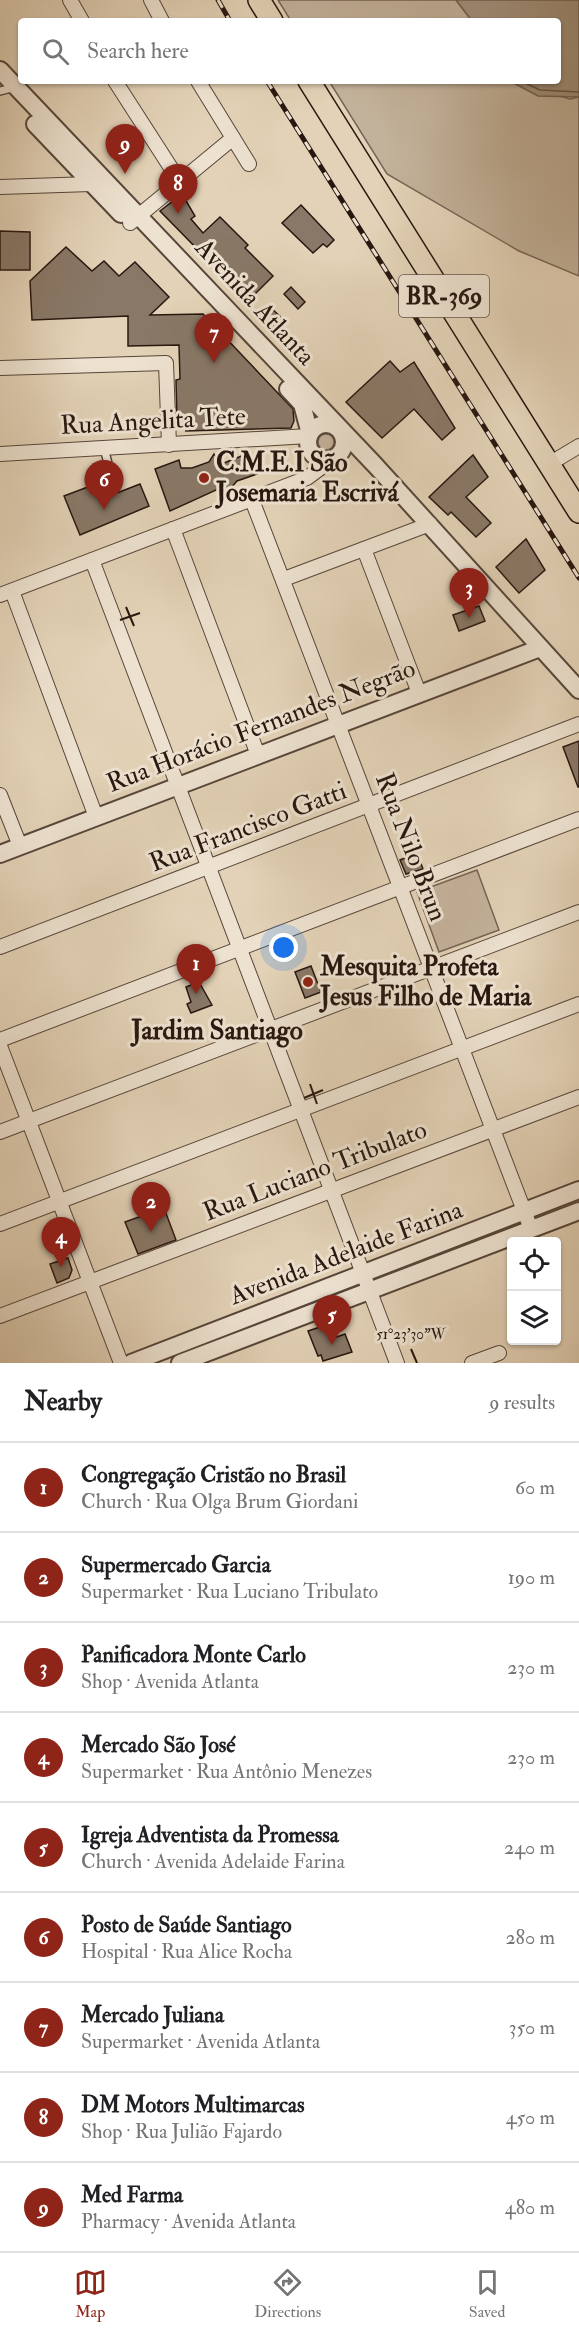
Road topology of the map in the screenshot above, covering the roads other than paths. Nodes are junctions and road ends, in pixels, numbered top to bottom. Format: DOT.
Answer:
graph roads {
  1 [pos="70,0"];
  2 [pos="151,0"];
  3 [pos="259,0"];
  4 [pos="80,18"];
  5 [pos="160,18"];
  6 [pos="270,18"];
  7 [pos="0,70"];
  8 [pos="117,84"];
  9 [pos="200,84"];
  10 [pos="311,84"];
  11 [pos="5,88"];
  12 [pos="233,138"];
  13 [pos="249,164"];
  14 [pos="96,180"];
  15 [pos="180,182"];
  16 [pos="0,187"];
  17 [pos="134,220"];
  18 [pos="190,277"];
  19 [pos="0,368"];
  20 [pos="339,429"];
  21 [pos="310,435"];
  22 [pos="169,445"];
  23 [pos="579,447"];
  24 [pos="104,448"];
  25 [pos="0,454"];
  26 [pos="316,457"];
  27 [pos="334,458"];
  28 [pos="549,464"];
  29 [pos="375,465"];
  30 [pos="111,475"];
  31 [pos="307,478"];
  32 [pos="252,500"];
  33 [pos="579,512"];
  34 [pos="430,524"];
  35 [pos="173,529"];
  36 [pos="364,549"];
  37 [pos="92,560"];
  38 [pos="284,579"];
  39 [pos="6,593"];
  40 [pos="540,648"];
  41 [pos="579,690"];
  42 [pos="419,693"];
  43 [pos="338,724"];
  44 [pos="579,724"];
  45 [pos="258,755"];
  46 [pos="177,787"];
  47 [pos="0,795"];
  48 [pos="370,807"];
  49 [pos="96,817"];
  50 [pos="579,819"];
  51 [pos="20,846"];
  52 [pos="0,854"];
  53 [pos="208,868"];
  54 [pos="400,888"];
  55 [pos="579,912"];
  56 [pos="0,947"];
  57 [pos="240,949"];
  58 [pos="430,968"];
  59 [pos="579,1004"];
  60 [pos="270,1030"];
  61 [pos="0,1040"];
  62 [pos="0,1046"];
  63 [pos="461,1049"];
  64 [pos="579,1097"];
  65 [pos="300,1110"];
  66 [pos="29,1121"];
  67 [pos="492,1130"];
  68 [pos="0,1132"];
  69 [pos="579,1190"];
  70 [pos="331,1191"];
  71 [pos="60,1201"];
  72 [pos="579,1211"];
  73 [pos="524,1212"];
  74 [pos="0,1224"];
  75 [pos="531,1229"];
  76 [pos="363,1273"];
  77 [pos="90,1282"];
  78 [pos="369,1290"];
  79 [pos="0,1316"];
  80 [pos="499,1353"];
  81 [pos="121,1363"];
  82 [pos="131,1363"];
  83 [pos="180,1363"];
  84 [pos="397,1363"];
  85 [pos="472,1363"];
  1 -- 4 [label="street"];
  2 -- 5 [label="street"];
  3 -- 6 [label="main road"];
  7 -- 11 [label="street, Avenida Atlanta"];
  8 -- 15 [label="street"];
  9 -- 12 [label="street"];
  10 -- 28 [label="main road, BR-369"];
  11 -- 14 [label="street, Avenida Atlanta"];
  12 -- 13 [label="street"];
  12 -- 15 [label="street"];
  14 -- 16 [label="street"];
  14 -- 17 [label="street, Avenida Atlanta"];
  15 -- 17 [label="street"];
  17 -- 18 [label="street, Avenida Atlanta"];
  18 -- 20 [label="street, Avenida Atlanta"];
  18 -- 21 [label="street, Avenida Atlanta"];
  19 -- 22 [label="street"];
  20 -- 21 [label="street"];
  20 -- 27 [label="street"];
  20 -- 29 [label="street, Avenida Atlanta"];
  21 -- 22 [label="street, Rua Angelita Tete"];
  21 -- 26 [label="street"];
  22 -- 24 [label="street, Rua Angelita Tete"];
  23 -- 28 [label="street"];
  24 -- 25 [label="street, Rua Angelita Tete"];
  24 -- 30 [label="lane"];
  26 -- 27 [label="street"];
  26 -- 31 [label="street"];
  27 -- 29 [label="street"];
  27 -- 31 [label="street"];
  28 -- 33 [label="main road, BR-369"];
  29 -- 34 [label="street, Avenida Atlanta"];
  31 -- 32 [label="street"];
  32 -- 35 [label="street"];
  32 -- 38 [label="street, Rua Nilo Brun"];
  34 -- 36 [label="street"];
  34 -- 40 [label="street, Avenida Atlanta"];
  35 -- 37 [label="street"];
  35 -- 45 [label="street"];
  36 -- 38 [label="street"];
  36 -- 42 [label="street"];
  37 -- 39 [label="street"];
  37 -- 46 [label="street"];
  38 -- 43 [label="street, Rua Nilo Brun"];
  39 -- 49 [label="street"];
  40 -- 41 [label="street, Avenida Atlanta"];
  40 -- 42 [label="street, Rua Horácio Fernandes Negrão"];
  42 -- 43 [label="street, Rua Horácio Fernandes Negrão"];
  43 -- 45 [label="street, Rua Horácio Fernandes Negrão"];
  43 -- 48 [label="street, Rua Nilo Brun"];
  44 -- 48 [label="street, Rua Francisco Gatti"];
  45 -- 46 [label="street, Rua Horácio Fernandes Negrão"];
  46 -- 49 [label="street, Rua Horácio Fernandes Negrão"];
  46 -- 53 [label="street"];
  47 -- 51 [label="street"];
  48 -- 53 [label="street, Rua Francisco Gatti"];
  48 -- 54 [label="street, Rua Nilo Brun"];
  49 -- 51 [label="street, Rua Horácio Fernandes Negrão"];
  50 -- 54 [label="street"];
  51 -- 52 [label="street, Rua Horácio Fernandes Negrão"];
  53 -- 56 [label="street, Rua Francisco Gatti"];
  53 -- 57 [label="street"];
  54 -- 57 [label="street"];
  54 -- 58 [label="street, Rua Nilo Brun"];
  55 -- 58 [label="street"];
  57 -- 60 [label="street"];
  57 -- 61 [label="street"];
  58 -- 60 [label="street"];
  58 -- 63 [label="street, Rua Nilo Brun"];
  59 -- 63 [label="street"];
  60 -- 65 [label="street"];
  60 -- 66 [label="street"];
  62 -- 66 [label="street"];
  63 -- 65 [label="street"];
  63 -- 67 [label="street, Rua Nilo Brun"];
  64 -- 67 [label="street, Rua Luciano Tribulato"];
  65 -- 70 [label="street"];
  65 -- 71 [label="street"];
  66 -- 68 [label="street"];
  66 -- 71 [label="street"];
  67 -- 70 [label="street, Rua Luciano Tribulato"];
  67 -- 73 [label="street, Rua Nilo Brun"];
  69 -- 73 [label="street, Avenida Adelaide Farina"];
  70 -- 76 [label="street"];
  70 -- 77 [label="street, Rua Luciano Tribulato"];
  71 -- 74 [label="street"];
  71 -- 77 [label="street"];
  72 -- 75 [label="street, Avenida Adelaide Farina"];
  73 -- 75 [label="street, Rua Nilo Brun"];
  73 -- 76 [label="street, Avenida Adelaide Farina"];
  75 -- 78 [label="street, Avenida Adelaide Farina"];
  76 -- 78 [label="street"];
  76 -- 82 [label="street, Avenida Adelaide Farina"];
  77 -- 79 [label="street, Rua Luciano Tribulato"];
  77 -- 81 [label="street"];
  78 -- 83 [label="street, Avenida Adelaide Farina"];
  78 -- 84 [label="street"];
  80 -- 85 [label="street"];
}
